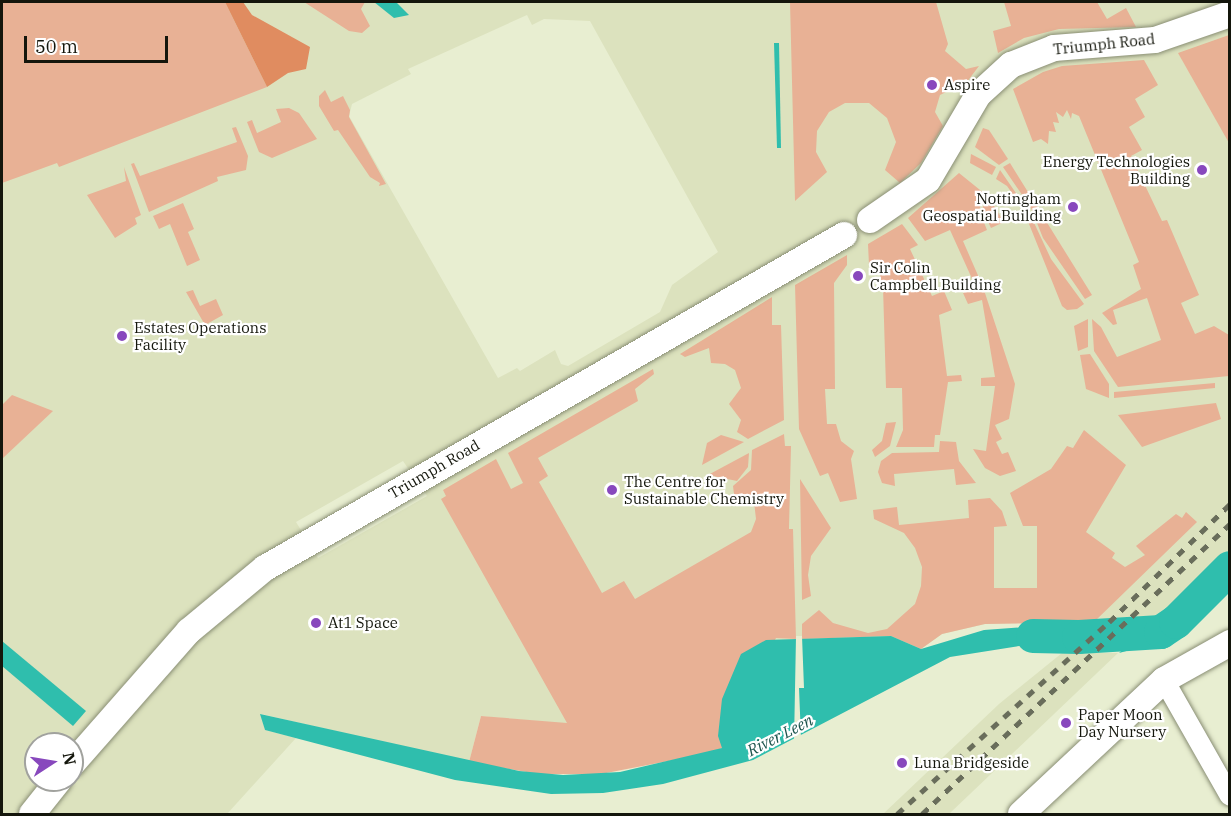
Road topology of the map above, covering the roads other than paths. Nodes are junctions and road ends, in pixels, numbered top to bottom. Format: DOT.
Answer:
graph roads {
  1 [pos="1230,14"];
  2 [pos="870,220"];
  3 [pos="844,236"];
  4 [pos="1230,643"];
  5 [pos="1164,680"];
  6 [pos="84,750"];
  7 [pos="49,792"];
  8 [pos="1230,796"];
  9 [pos="32,814"];
  10 [pos="1021,814"];
  1 -- 2 [label="street, Triumph Road"];
  3 -- 6 [label="street, Triumph Road"];
  4 -- 5 [label="street"];
  5 -- 8 [label="street"];
  5 -- 10 [label="street"];
  7 -- 9 [label="street"];
}
